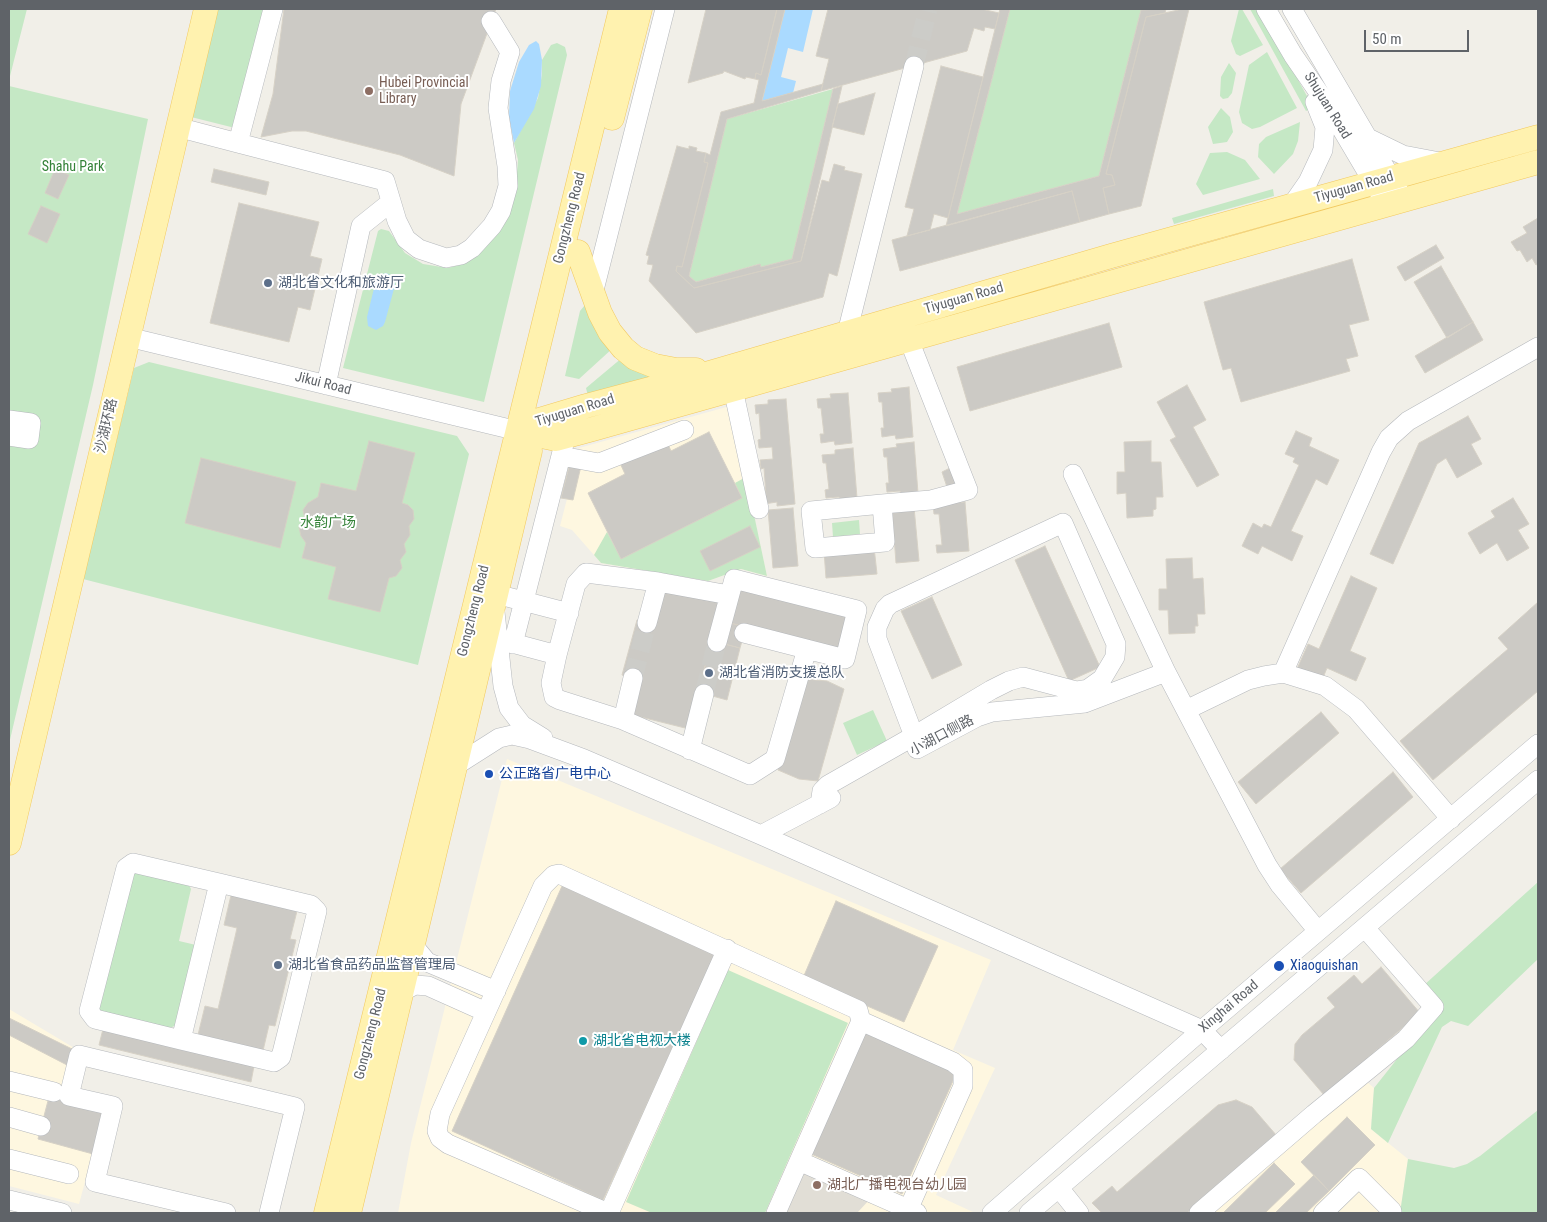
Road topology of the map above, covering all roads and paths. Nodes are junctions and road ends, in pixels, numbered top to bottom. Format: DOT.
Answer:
graph roads {
  1 [pos="206,9"];
  2 [pos="273,9"];
  3 [pos="621,9"];
  4 [pos="640,9"];
  5 [pos="665,9"];
  6 [pos="1266,9"];
  7 [pos="1292,9"];
  8 [pos="491,21"];
  9 [pos="914,66"];
  10 [pos="1312,82"];
  11 [pos="177,127"];
  12 [pos="1538,137"];
  13 [pos="1368,138"];
  14 [pos="238,143"];
  15 [pos="1538,162"];
  16 [pos="1444,163"];
  17 [pos="1382,180"];
  18 [pos="391,202"];
  19 [pos="1395,202"];
  20 [pos="1292,205"];
  21 [pos="578,252"];
  22 [pos="593,294"];
  23 [pos="847,333"];
  24 [pos="128,337"];
  25 [pos="910,340"];
  26 [pos="1538,347"];
  27 [pos="710,373"];
  28 [pos="330,386"];
  29 [pos="733,390"];
  30 [pos="9,420"];
  31 [pos="529,429"];
  32 [pos="684,430"];
  33 [pos="9,436"];
  34 [pos="563,447"];
  35 [pos="1073,474"];
  36 [pos="882,504"];
  37 [pos="759,509"];
  38 [pos="658,582"];
  39 [pos="729,595"];
  40 [pos="495,598"];
  41 [pos="524,601"];
  42 [pos="569,613"];
  43 [pos="647,623"];
  44 [pos="721,632"];
  45 [pos="744,633"];
  46 [pos="506,642"];
  47 [pos="807,649"];
  48 [pos="557,655"];
  49 [pos="1166,672"];
  50 [pos="1283,673"];
  51 [pos="633,678"];
  52 [pos="704,694"];
  53 [pos="1186,710"];
  54 [pos="623,720"];
  55 [pos="914,736"];
  56 [pos="1538,744"];
  57 [pos="690,750"];
  58 [pos="584,759"];
  59 [pos="455,766"];
  60 [pos="1538,780"];
  61 [pos="820,804"];
  62 [pos="1451,819"];
  63 [pos="761,835"];
  64 [pos="9,843"];
  65 [pos="219,883"];
  66 [pos="1365,928"];
  67 [pos="1318,931"];
  68 [pos="414,940"];
  69 [pos="727,949"];
  70 [pos="496,991"];
  71 [pos="401,992"];
  72 [pos="486,1012"];
  73 [pos="861,1021"];
  74 [pos="1202,1030"];
  75 [pos="180,1040"];
  76 [pos="1220,1050"];
  77 [pos="9,1081"];
  78 [pos="54,1092"];
  79 [pos="9,1117"];
  80 [pos="42,1126"];
  81 [pos="9,1159"];
  82 [pos="799,1161"];
  83 [pos="68,1174"];
  84 [pos="1059,1188"];
  85 [pos="9,1200"];
  86 [pos="912,1211"];
  87 [pos="9,1212"];
  88 [pos="215,1212"];
  89 [pos="1392,1212"];
  90 [pos="14,1213"];
  91 [pos="62,1213"];
  92 [pos="269,1213"];
  93 [pos="326,1213"];
  94 [pos="349,1213"];
  95 [pos="608,1213"];
  96 [pos="776,1213"];
  97 [pos="992,1213"];
  98 [pos="1029,1213"];
  99 [pos="1080,1213"];
  100 [pos="1199,1213"];
  101 [pos="1323,1213"];
  1 -- 11 [label="main road, 沙湖环路"];
  2 -- 14 [label="street"];
  3 -- 31 [label="main road, Gongzheng Road"];
  4 -- 21 [label="main road, Gongzheng Road"];
  5 -- 22 [label="street"];
  6 -- 10 [label="street, Shujuan Road"];
  7 -- 13 [label="street, Shujuan Road"];
  8 -- 18 [label="street"];
  9 -- 23 [label="street"];
  10 -- 17 [label="street, Shujuan Road"];
  10 -- 20 [label="street"];
  11 -- 14 [label="street"];
  11 -- 24 [label="main road, 沙湖环路"];
  12 -- 16 [label="main road, Tiyuguan Road"];
  13 -- 16 [label="street"];
  13 -- 17 [label="street, Shujuan Road"];
  14 -- 18 [label="street"];
  15 -- 19 [label="main road, Tiyuguan Road"];
  16 -- 17 [label="main road, Tiyuguan Road"];
  17 -- 19 [label="street, Shujuan Road"];
  17 -- 20 [label="main road, Tiyuguan Road"];
  18 -- 28 [label="street"];
  19 -- 25 [label="main road, Tiyuguan Road"];
  20 -- 23 [label="main road, Tiyuguan Road"];
  21 -- 22 [label="main road"];
  21 -- 31 [label="main road, Gongzheng Road"];
  22 -- 27 [label="main road"];
  23 -- 27 [label="main road, Tiyuguan Road"];
  24 -- 28 [label="street, Jikui Road"];
  24 -- 64 [label="main road, 沙湖环路"];
  25 -- 29 [label="main road, Tiyuguan Road"];
  25 -- 36 [label="street"];
  26 -- 50 [label="street"];
  27 -- 31 [label="main road, Tiyuguan Road"];
  28 -- 31 [label="street, Jikui Road"];
  29 -- 34 [label="main road, Tiyuguan Road"];
  29 -- 37 [label="street"];
  30 -- 33 [label="street"];
  31 -- 34 [label="main road, Tiyuguan Road"];
  31 -- 40 [label="main road, Gongzheng Road"];
  31 -- 93 [label="main road, Gongzheng Road"];
  32 -- 34 [label="street"];
  34 -- 41 [label="street"];
  35 -- 49 [label="street"];
  38 -- 39 [label="street"];
  38 -- 42 [label="street"];
  38 -- 43 [label="street"];
  39 -- 44 [label="street"];
  39 -- 47 [label="street"];
  40 -- 41 [label="street"];
  40 -- 46 [label="street"];
  40 -- 59 [label="main road, Gongzheng Road"];
  41 -- 42 [label="street"];
  41 -- 46 [label="street"];
  42 -- 48 [label="street"];
  45 -- 47 [label="street"];
  46 -- 48 [label="street"];
  46 -- 58 [label="street"];
  47 -- 57 [label="street"];
  48 -- 54 [label="street"];
  49 -- 53 [label="street"];
  49 -- 61 [label="street, 小湖口侧路"];
  50 -- 53 [label="street"];
  50 -- 62 [label="street"];
  51 -- 54 [label="street"];
  52 -- 57 [label="street"];
  53 -- 67 [label="street"];
  54 -- 57 [label="street"];
  55 -- 55 [label="street"];
  55 -- 61 [label="street"];
  56 -- 62 [label="street, Xinghai Road"];
  58 -- 59 [label="street"];
  58 -- 63 [label="street"];
  59 -- 68 [label="main road, Gongzheng Road"];
  60 -- 66 [label="street, Xinghai Road"];
  61 -- 63 [label="street, 小湖口侧路"];
  62 -- 67 [label="street, Xinghai Road"];
  63 -- 74 [label="street"];
  65 -- 75 [label="street"];
  65 -- 75 [label="street"];
  65 -- 75 [label="street"];
  66 -- 76 [label="street, Xinghai Road"];
  66 -- 100 [label="street"];
  67 -- 74 [label="street, Xinghai Road"];
  68 -- 70 [label="street"];
  68 -- 71 [label="main road, Gongzheng Road"];
  69 -- 70 [label="street"];
  69 -- 73 [label="street"];
  69 -- 95 [label="street"];
  70 -- 72 [label="street"];
  71 -- 72 [label="street"];
  71 -- 94 [label="main road, Gongzheng Road"];
  72 -- 95 [label="street"];
  73 -- 82 [label="street"];
  73 -- 86 [label="street"];
  74 -- 76 [label="street"];
  74 -- 97 [label="street, Xinghai Road"];
  76 -- 84 [label="street, Xinghai Road"];
  77 -- 78 [label="street"];
  79 -- 80 [label="street"];
  81 -- 83 [label="street"];
  82 -- 86 [label="street"];
  82 -- 96 [label="street"];
  84 -- 98 [label="street, Xinghai Road"];
  84 -- 99 [label="street"];
  85 -- 91 [label="street"];
  87 -- 90 [label="street"];
  88 -- 92 [label="street"];
  89 -- 101 [label="street"];
}
